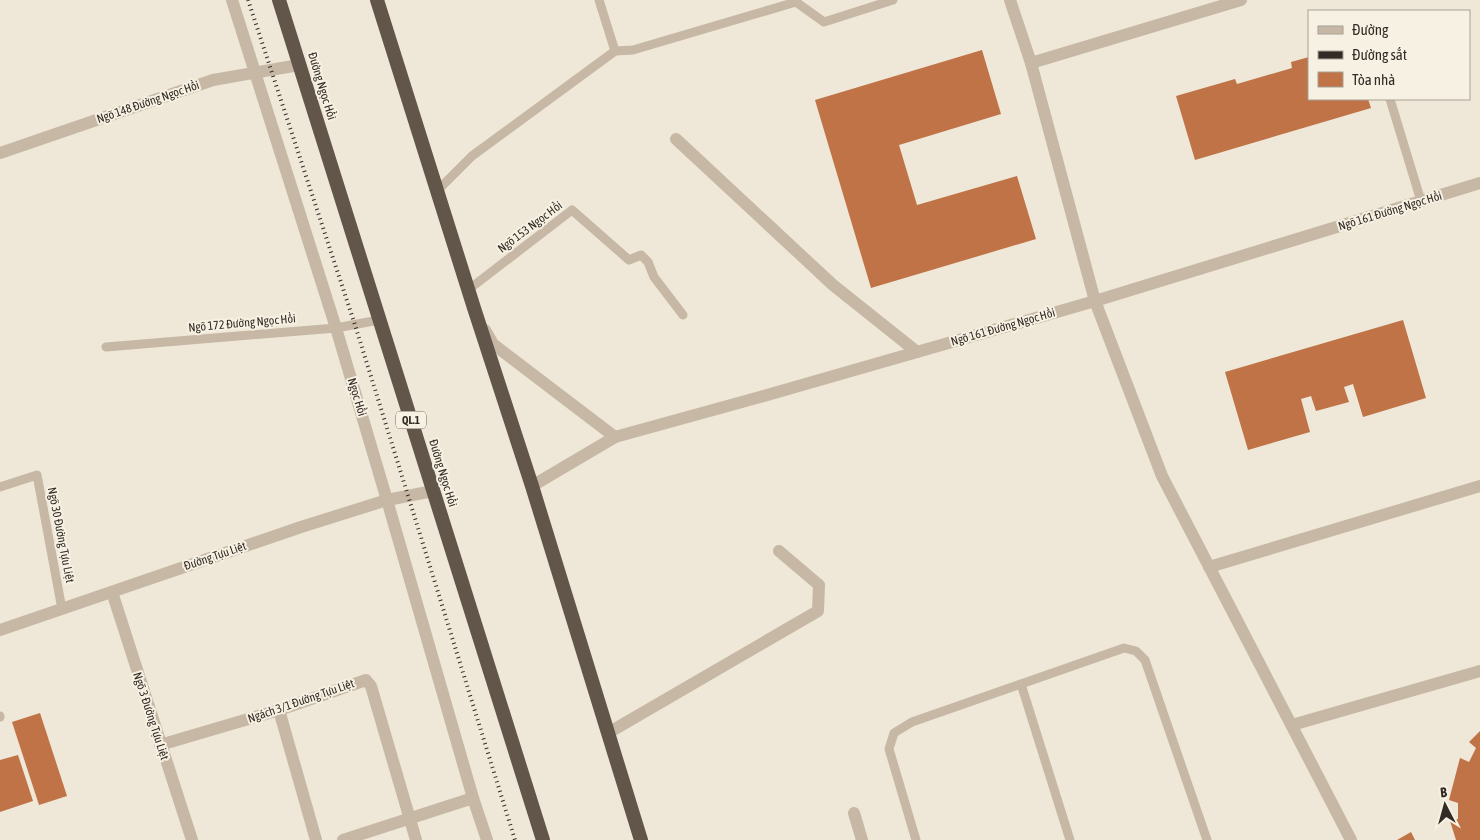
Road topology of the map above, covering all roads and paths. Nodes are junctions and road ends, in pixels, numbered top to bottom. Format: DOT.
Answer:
graph roads {
  1 [pos="232,0"];
  2 [pos="279,0"];
  3 [pos="377,0"];
  4 [pos="599,0"];
  5 [pos="893,0"];
  6 [pos="1010,0"];
  7 [pos="795,1"];
  8 [pos="1236,1"];
  9 [pos="615,52"];
  10 [pos="1031,63"];
  11 [pos="299,65"];
  12 [pos="255,72"];
  13 [pos="1390,100"];
  14 [pos="676,139"];
  15 [pos="0,153"];
  16 [pos="1480,183"];
  17 [pos="437,191"];
  18 [pos="1421,201"];
  19 [pos="468,290"];
  20 [pos="1095,301"];
  21 [pos="474,308"];
  22 [pos="683,315"];
  23 [pos="379,320"];
  24 [pos="336,328"];
  25 [pos="106,347"];
  26 [pos="917,352"];
  27 [pos="615,437"];
  28 [pos="532,486"];
  29 [pos="1480,486"];
  30 [pos="0,487"];
  31 [pos="433,491"];
  32 [pos="387,500"];
  33 [pos="779,552"];
  34 [pos="1210,567"];
  35 [pos="112,592"];
  36 [pos="62,609"];
  37 [pos="0,630"];
  38 [pos="1480,671"];
  39 [pos="1021,684"];
  40 [pos="279,710"];
  41 [pos="1292,725"];
  42 [pos="608,733"];
  43 [pos="160,745"];
  44 [pos="473,798"];
  45 [pos="854,812"];
  46 [pos="409,818"];
  47 [pos="192,840"];
  48 [pos="316,840"];
  49 [pos="343,840"];
  50 [pos="416,840"];
  51 [pos="487,840"];
  52 [pos="543,840"];
  53 [pos="642,840"];
  54 [pos="862,840"];
  55 [pos="916,840"];
  56 [pos="1070,840"];
  57 [pos="1207,840"];
  58 [pos="1351,840"];
  1 -- 12 [label="street, Ngọc Hồi"];
  2 -- 11 [label="highway, Đường Ngọc Hồi / QL.1"];
  3 -- 17 [label="highway"];
  4 -- 9 [label="lane"];
  5 -- 7 [label="lane"];
  6 -- 10 [label="street"];
  7 -- 9 [label="lane"];
  8 -- 10 [label="street"];
  9 -- 17 [label="lane"];
  10 -- 20 [label="street"];
  11 -- 12 [label="street, Ngõ 148 Đường Ngọc Hồi"];
  11 -- 23 [label="highway, Đường Ngọc Hồi / QL.1"];
  12 -- 15 [label="street, Ngõ 148 Đường Ngọc Hồi"];
  12 -- 24 [label="street, Ngọc Hồi"];
  13 -- 18 [label="lane"];
  14 -- 26 [label="street"];
  16 -- 18 [label="street, Ngõ 161 Đường Ngọc Hồi"];
  17 -- 19 [label="highway"];
  18 -- 20 [label="street, Ngõ 161 Đường Ngọc Hồi"];
  19 -- 21 [label="highway"];
  19 -- 22 [label="lane, Ngõ 153 Ngọc Hồi"];
  20 -- 26 [label="street, Ngõ 161 Đường Ngọc Hồi"];
  20 -- 34 [label="street"];
  21 -- 27 [label="street"];
  21 -- 28 [label="highway"];
  23 -- 24 [label="lane, Ngõ 172 Đường Ngọc Hồi"];
  23 -- 31 [label="highway, Đường Ngọc Hồi / QL.1"];
  24 -- 25 [label="lane, Ngõ 172 Đường Ngọc Hồi"];
  24 -- 32 [label="street, Ngọc Hồi"];
  26 -- 27 [label="street, Ngõ 161 Đường Ngọc Hồi"];
  27 -- 28 [label="street, Ngõ 161 Đường Ngọc Hồi"];
  28 -- 42 [label="highway"];
  29 -- 34 [label="street"];
  30 -- 36 [label="lane, Ngõ 30 Đường Tựu Liệt"];
  31 -- 32 [label="street, Đường Tựu Liệt"];
  31 -- 52 [label="highway, Đường Ngọc Hồi / QL.1"];
  32 -- 35 [label="street, Đường Tựu Liệt"];
  32 -- 44 [label="street, Ngọc Hồi"];
  33 -- 42 [label="street"];
  34 -- 41 [label="street"];
  35 -- 36 [label="street, Đường Tựu Liệt"];
  35 -- 43 [label="street, Ngõ 3 Đường Tựu Liệt"];
  36 -- 37 [label="street, Đường Tựu Liệt"];
  38 -- 41 [label="street"];
  39 -- 55 [label="lane"];
  39 -- 56 [label="lane"];
  39 -- 57 [label="lane"];
  40 -- 43 [label="street, Ngách 3/1 Đường Tựu Liệt"];
  40 -- 46 [label="street, Ngách 3/1 Đường Tựu Liệt"];
  40 -- 48 [label="street"];
  41 -- 58 [label="street"];
  42 -- 53 [label="highway"];
  43 -- 47 [label="street, Ngõ 3 Đường Tựu Liệt"];
  44 -- 46 [label="street"];
  44 -- 51 [label="street, Ngọc Hồi"];
  45 -- 54 [label="street"];
  46 -- 49 [label="street"];
  46 -- 50 [label="street, Ngách 3/1 Đường Tựu Liệt"];
}
